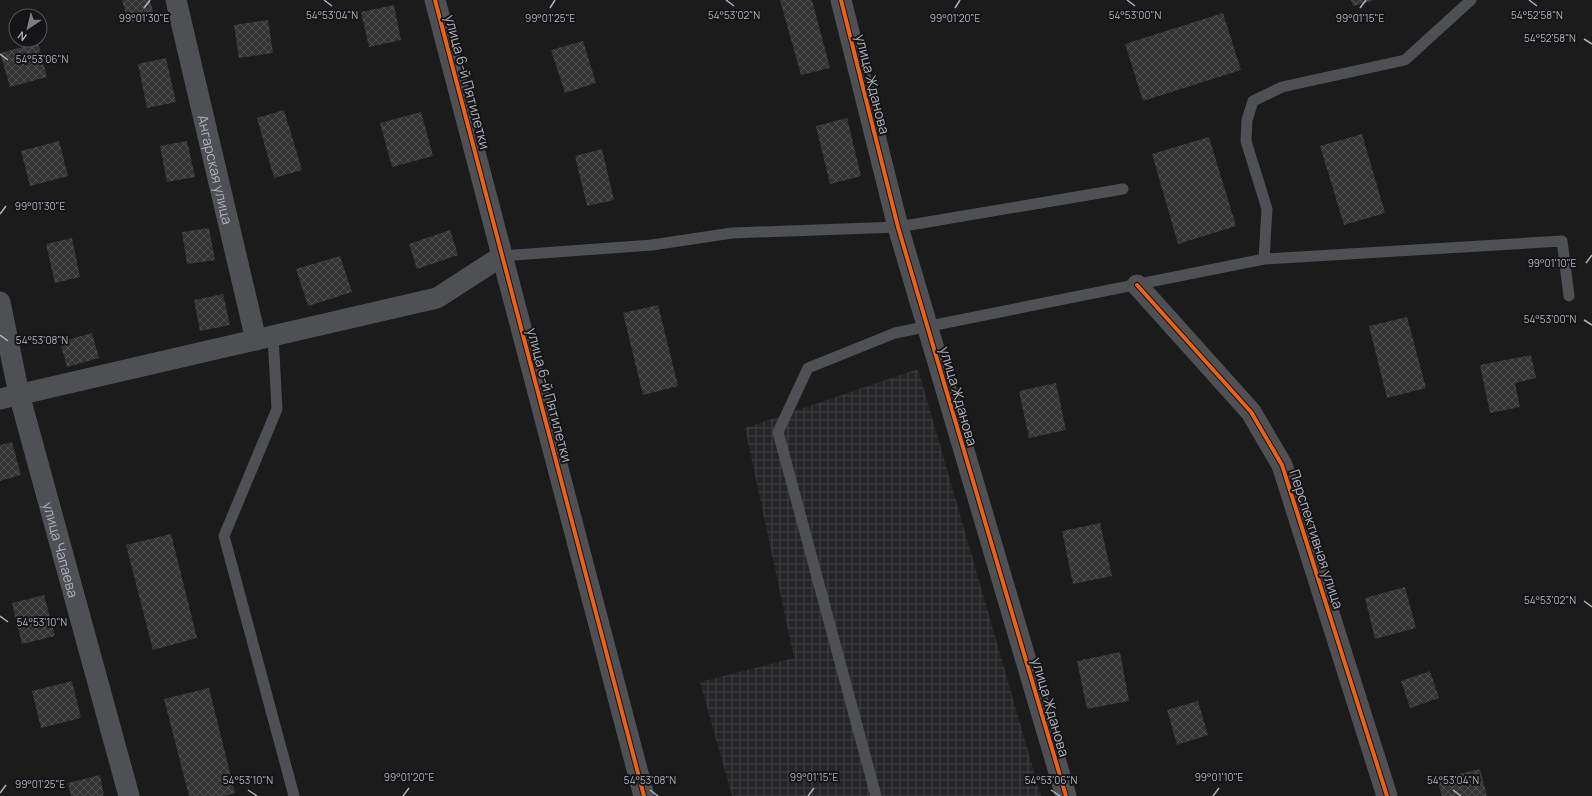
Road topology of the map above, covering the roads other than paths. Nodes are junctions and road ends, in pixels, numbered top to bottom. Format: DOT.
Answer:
graph roads {
  1 [pos="176,0"];
  2 [pos="435,0"];
  3 [pos="841,0"];
  4 [pos="1471,0"];
  5 [pos="1123,189"];
  6 [pos="898,227"];
  7 [pos="502,256"];
  8 [pos="1264,259"];
  9 [pos="1137,285"];
  10 [pos="1569,296"];
  11 [pos="0,302"];
  12 [pos="927,326"];
  13 [pos="265,338"];
  14 [pos="10,397"];
  15 [pos="129,796"];
  16 [pos="294,796"];
  17 [pos="644,796"];
  18 [pos="876,796"];
  19 [pos="1066,796"];
  20 [pos="1387,796"];
  1 -- 13 [label="street, Ангарская улица"];
  2 -- 7 [label="street, улица 6-й Пятилетки"];
  3 -- 6 [label="street, улица Жданова"];
  4 -- 8 [label="lane"];
  5 -- 6 [label="lane"];
  6 -- 7 [label="lane"];
  6 -- 12 [label="street, улица Жданова"];
  7 -- 13 [label="street"];
  7 -- 17 [label="street, улица 6-й Пятилетки"];
  8 -- 9 [label="lane"];
  8 -- 10 [label="lane"];
  9 -- 12 [label="lane"];
  9 -- 20 [label="street, Перспективная улица"];
  11 -- 14 [label="street, улица Чапаева"];
  12 -- 18 [label="lane"];
  12 -- 19 [label="street, улица Жданова"];
  13 -- 14 [label="street"];
  13 -- 16 [label="lane"];
  14 -- 15 [label="street, улица Чапаева"];
}
